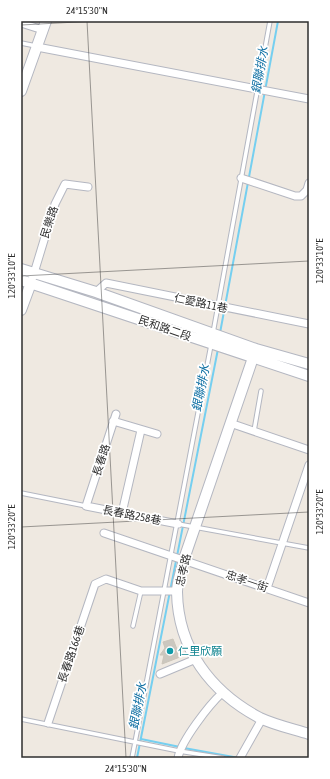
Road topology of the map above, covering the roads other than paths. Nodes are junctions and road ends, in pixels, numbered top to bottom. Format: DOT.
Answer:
graph roads {
  1 [pos="270,21"];
  2 [pos="21,24"];
  3 [pos="44,25"];
  4 [pos="21,44"];
  5 [pos="37,47"];
  6 [pos="262,90"];
  7 [pos="21,92"];
  8 [pos="309,99"];
  9 [pos="245,179"];
  10 [pos="309,183"];
  11 [pos="88,187"];
  12 [pos="21,269"];
  13 [pos="28,279"];
  14 [pos="96,292"];
  15 [pos="218,306"];
  16 [pos="146,309"];
  17 [pos="21,310"];
  18 [pos="142,320"];
  19 [pos="309,324"];
  20 [pos="213,333"];
  21 [pos="212,343"];
  22 [pos="255,354"];
  23 [pos="309,364"];
  24 [pos="309,376"];
  25 [pos="262,391"];
  26 [pos="116,414"];
  27 [pos="113,421"];
  28 [pos="230,423"];
  29 [pos="141,430"];
  30 [pos="254,431"];
  31 [pos="157,434"];
  32 [pos="309,450"];
  33 [pos="309,465"];
  34 [pos="21,493"];
  35 [pos="86,506"];
  36 [pos="122,513"];
  37 [pos="178,524"];
  38 [pos="195,527"];
  39 [pos="104,533"];
  40 [pos="282,543"];
  41 [pos="309,548"];
  42 [pos="172,555"];
  43 [pos="184,559"];
  44 [pos="267,588"];
  45 [pos="141,591"];
  46 [pos="165,591"];
  47 [pos="177,591"];
  48 [pos="309,603"];
  49 [pos="133,626"];
  50 [pos="196,659"];
  51 [pos="160,674"];
  52 [pos="222,693"];
  53 [pos="21,719"];
  54 [pos="262,719"];
  55 [pos="48,723"];
  56 [pos="309,734"];
  57 [pos="135,742"];
  58 [pos="179,755"];
  59 [pos="132,758"];
  60 [pos="223,758"];
  61 [pos="240,758"];
  1 -- 6 [label="lane"];
  2 -- 3 [label="street"];
  3 -- 5 [label="street"];
  4 -- 5 [label="lane"];
  5 -- 6 [label="street"];
  5 -- 7 [label="street"];
  6 -- 8 [label="street"];
  6 -- 9 [label="lane"];
  9 -- 10 [label="street"];
  9 -- 15 [label="lane"];
  11 -- 13 [label="street, 民樂路"];
  12 -- 13 [label="street, 民和路二段"];
  13 -- 14 [label="street, 民和路二段"];
  13 -- 17 [label="street"];
  13 -- 18 [label="street, 民和路二段"];
  14 -- 15 [label="street, 仁愛路11巷"];
  14 -- 16 [label="street, 民和路二段"];
  15 -- 19 [label="street, 仁愛路11巷"];
  15 -- 20 [label="lane"];
  16 -- 18 [label="street"];
  16 -- 20 [label="street, 民和路二段"];
  18 -- 21 [label="street, 民和路二段"];
  20 -- 21 [label="lane"];
  20 -- 22 [label="street, 民和路二段"];
  21 -- 22 [label="street, 民和路二段"];
  21 -- 37 [label="lane"];
  22 -- 23 [label="street, 民和路二段"];
  22 -- 24 [label="street, 民和路二段"];
  22 -- 28 [label="street, 忠孝路"];
  25 -- 30 [label="lane"];
  26 -- 27 [label="street, 長春路"];
  27 -- 29 [label="street"];
  27 -- 35 [label="street, 長春路"];
  28 -- 30 [label="street"];
  28 -- 38 [label="street, 忠孝路"];
  29 -- 31 [label="street"];
  29 -- 36 [label="street"];
  30 -- 32 [label="street"];
  33 -- 40 [label="street"];
  34 -- 35 [label="lane"];
  35 -- 36 [label="street, 長春路258巷"];
  36 -- 37 [label="street, 長春路258巷"];
  37 -- 38 [label="lane"];
  37 -- 42 [label="lane"];
  38 -- 40 [label="lane"];
  38 -- 43 [label="street, 忠孝路"];
  39 -- 42 [label="street, 忠孝一街"];
  40 -- 41 [label="lane"];
  40 -- 44 [label="street"];
  42 -- 43 [label="street, 忠孝一街"];
  42 -- 46 [label="lane"];
  43 -- 44 [label="street, 忠孝一街"];
  43 -- 47 [label="street, 忠孝路"];
  44 -- 48 [label="street, 忠孝一街"];
  45 -- 46 [label="street"];
  45 -- 49 [label="lane"];
  45 -- 55 [label="street, 長春路166巷"];
  46 -- 47 [label="street"];
  46 -- 57 [label="lane"];
  47 -- 50 [label="street, 忠孝路"];
  50 -- 51 [label="street"];
  50 -- 52 [label="street, 忠孝路"];
  52 -- 54 [label="street, 忠孝路"];
  52 -- 58 [label="street"];
  53 -- 55 [label="lane"];
  54 -- 56 [label="street, 忠孝路"];
  54 -- 61 [label="street"];
  55 -- 57 [label="lane"];
  57 -- 58 [label="lane"];
  57 -- 59 [label="lane"];
  58 -- 60 [label="lane"];
}
